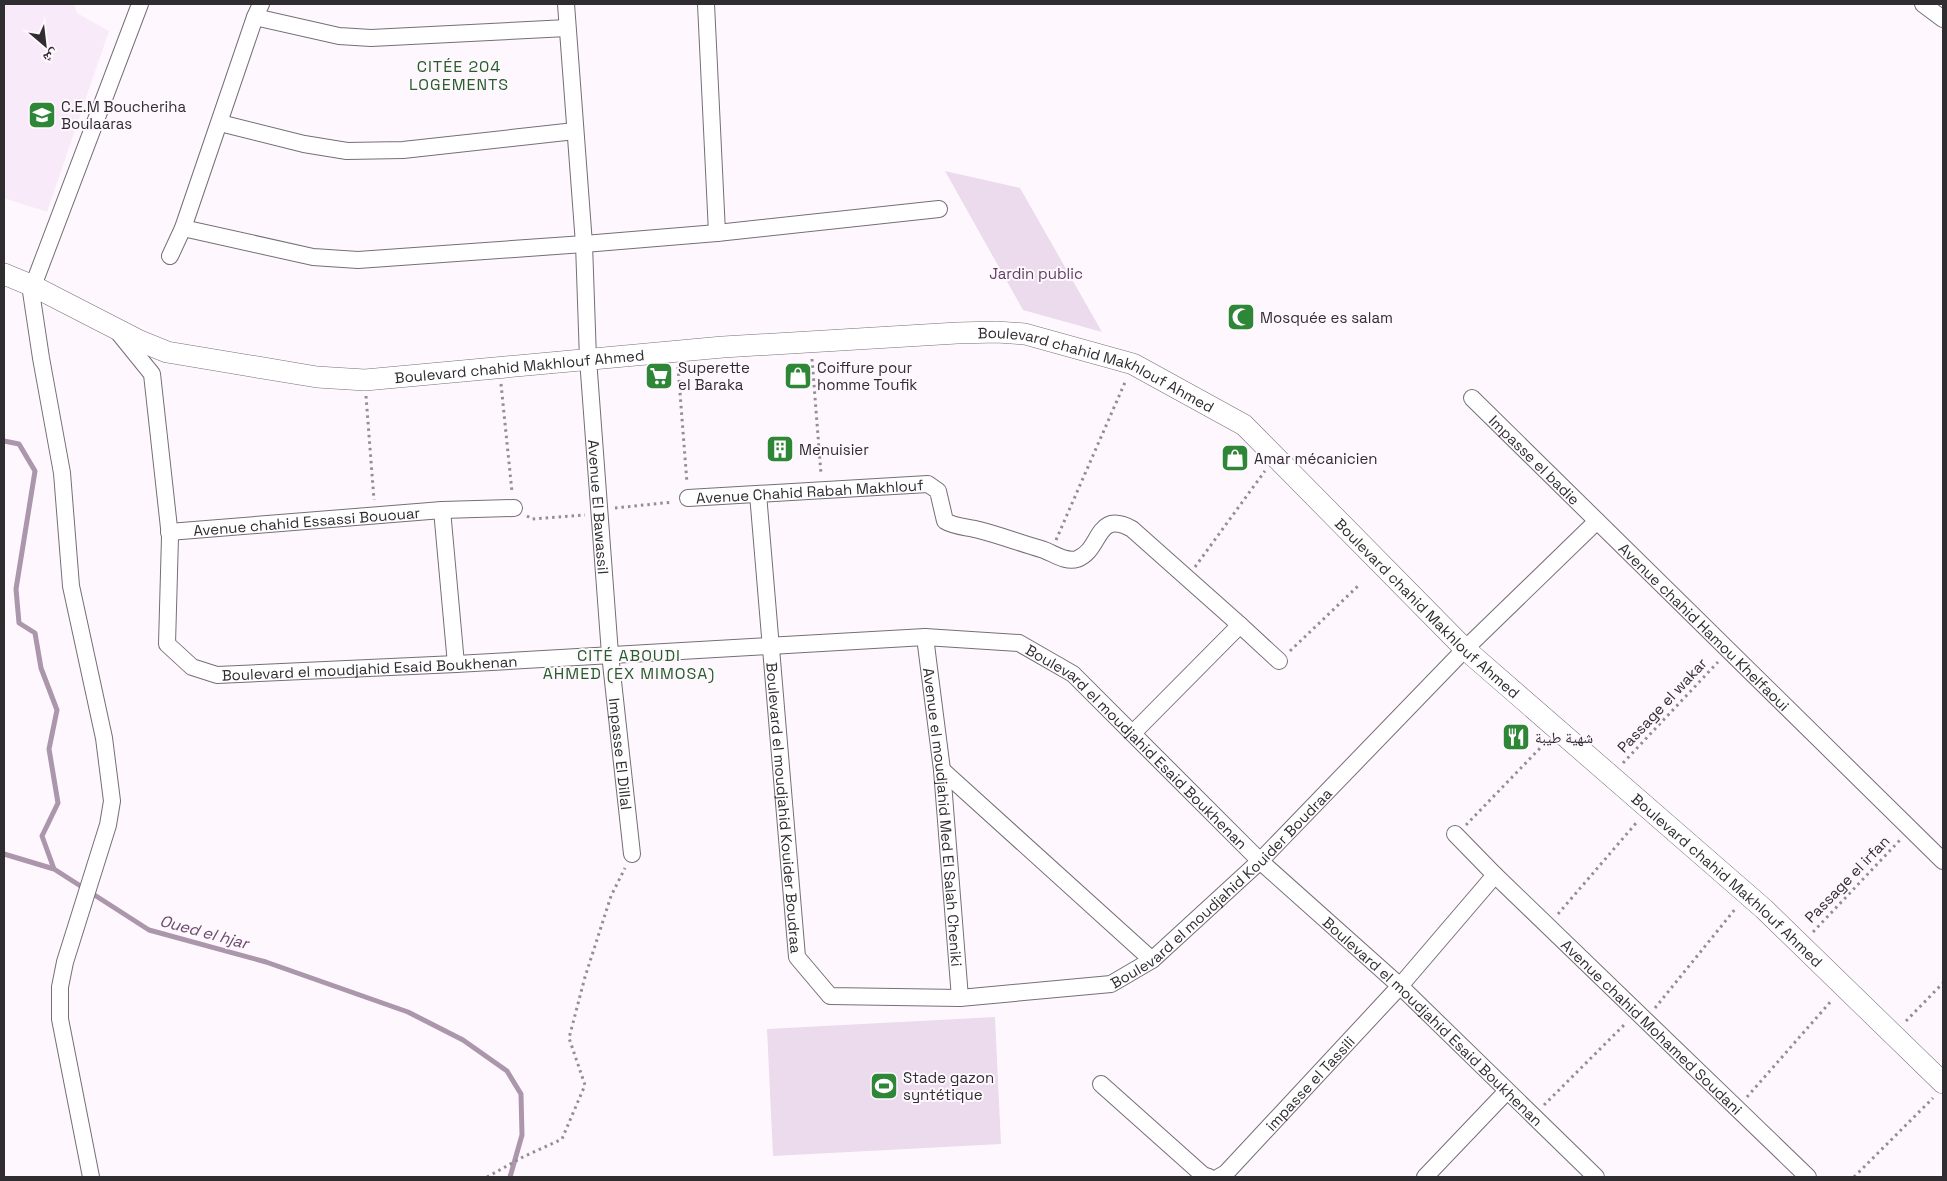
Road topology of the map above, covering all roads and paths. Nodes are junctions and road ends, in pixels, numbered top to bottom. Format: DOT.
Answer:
graph roads {
  1 [pos="140,4"];
  2 [pos="566,4"];
  3 [pos="706,4"];
  4 [pos="1923,4"];
  5 [pos="258,10"];
  6 [pos="1943,19"];
  7 [pos="567,28"];
  8 [pos="220,124"];
  9 [pos="575,131"];
  10 [pos="939,209"];
  11 [pos="183,228"];
  12 [pos="717,233"];
  13 [pos="584,244"];
  14 [pos="170,256"];
  15 [pos="4,274"];
  16 [pos="31,286"];
  17 [pos="116,330"];
  18 [pos="811,342"];
  19 [pos="677,352"];
  20 [pos="588,359"];
  21 [pos="1133,364"];
  22 [pos="499,368"];
  23 [pos="365,380"];
  24 [pos="1472,398"];
  25 [pos="1276,456"];
  26 [pos="822,490"];
  27 [pos="758,494"];
  28 [pos="688,498"];
  29 [pos="514,508"];
  30 [pos="599,509"];
  31 [pos="442,510"];
  32 [pos="375,515"];
  33 [pos="1597,521"];
  34 [pos="169,532"];
  35 [pos="1051,552"];
  36 [pos="1188,578"];
  37 [pos="1359,585"];
  38 [pos="1240,625"];
  39 [pos="925,637"];
  40 [pos="771,645"];
  41 [pos="1465,648"];
  42 [pos="1729,651"];
  43 [pos="610,654"];
  44 [pos="1279,661"];
  45 [pos="456,664"];
  46 [pos="1558,730"];
  47 [pos="1133,734"];
  48 [pos="942,770"];
  49 [pos="1610,776"];
  50 [pos="1648,809"];
  51 [pos="1911,829"];
  52 [pos="1458,837"];
  53 [pos="632,854"];
  54 [pos="1260,861"];
  55 [pos="1943,861"];
  56 [pos="1495,874"];
  57 [pos="1747,894"];
  58 [pos="1548,926"];
  59 [pos="1800,945"];
  60 [pos="1152,960"];
  61 [pos="1943,983"];
  62 [pos="1400,986"];
  63 [pos="1844,987"];
  64 [pos="960,998"];
  65 [pos="1641,1016"];
  66 [pos="1893,1034"];
  67 [pos="1101,1084"];
  68 [pos="1940,1089"];
  69 [pos="1507,1091"];
  70 [pos="1737,1108"];
  71 [pos="1533,1116"];
  72 [pos="91,1177"];
  73 [pos="486,1177"];
  74 [pos="1209,1177"];
  75 [pos="1219,1177"];
  76 [pos="1426,1177"];
  77 [pos="1596,1177"];
  78 [pos="1808,1177"];
  79 [pos="1854,1177"];
  1 -- 16 [label="street"];
  2 -- 7 [label="street, Avenue El Bawassil"];
  3 -- 12 [label="street"];
  4 -- 6 [label="street"];
  5 -- 7 [label="street"];
  5 -- 8 [label="street"];
  7 -- 9 [label="street, Avenue El Bawassil"];
  8 -- 9 [label="street"];
  8 -- 11 [label="street"];
  9 -- 13 [label="street, Avenue El Bawassil"];
  10 -- 12 [label="street"];
  11 -- 13 [label="street"];
  11 -- 14 [label="street"];
  12 -- 13 [label="street"];
  13 -- 20 [label="street, Avenue El Bawassil"];
  15 -- 16 [label="main road, Boulevard chahid Makhlouf Ahmed"];
  16 -- 17 [label="main road, Boulevard chahid Makhlouf Ahmed"];
  16 -- 72 [label="street"];
  17 -- 23 [label="main road, Boulevard chahid Makhlouf Ahmed"];
  17 -- 34 [label="street, Boulevard el moudjahid Esaid Boukhenan"];
  18 -- 19 [label="main road, Boulevard chahid Makhlouf Ahmed"];
  18 -- 21 [label="main road, Boulevard chahid Makhlouf Ahmed"];
  18 -- 26 [label="path"];
  19 -- 20 [label="main road, Boulevard chahid Makhlouf Ahmed"];
  19 -- 28 [label="path"];
  20 -- 22 [label="main road, Boulevard chahid Makhlouf Ahmed"];
  20 -- 30 [label="street, Avenue El Bawassil"];
  21 -- 25 [label="main road, Boulevard chahid Makhlouf Ahmed"];
  21 -- 35 [label="path"];
  22 -- 23 [label="main road, Boulevard chahid Makhlouf Ahmed"];
  22 -- 29 [label="path"];
  23 -- 32 [label="path"];
  24 -- 33 [label="street, Impasse el badie"];
  25 -- 36 [label="path"];
  25 -- 41 [label="main road, Boulevard chahid Makhlouf Ahmed"];
  26 -- 27 [label="street, Avenue Chahid Rabah Makhlouf"];
  26 -- 35 [label="street, Avenue Chahid Rabah Makhlouf"];
  27 -- 28 [label="street, Avenue Chahid Rabah Makhlouf"];
  27 -- 40 [label="street, Boulevard el moudjahid Kouider Boudraa"];
  28 -- 30 [label="path"];
  29 -- 30 [label="path"];
  29 -- 31 [label="street, Avenue chahid Essassi Bououar"];
  30 -- 43 [label="street, Avenue El Bawassil"];
  31 -- 32 [label="street, Avenue chahid Essassi Bououar"];
  31 -- 45 [label="street"];
  32 -- 34 [label="street, Avenue chahid Essassi Bououar"];
  33 -- 41 [label="street"];
  33 -- 42 [label="street, Avenue chahid Hamou Khelfaoui"];
  34 -- 45 [label="street, Boulevard el moudjahid Esaid Boukhenan"];
  35 -- 36 [label="street, Avenue Chahid Rabah Makhlouf"];
  36 -- 38 [label="street, Avenue Chahid Rabah Makhlouf"];
  37 -- 44 [label="path"];
  38 -- 44 [label="street, Avenue Chahid Rabah Makhlouf"];
  38 -- 47 [label="street"];
  39 -- 40 [label="street, Boulevard el moudjahid Esaid Boukhenan"];
  39 -- 47 [label="street, Boulevard el moudjahid Esaid Boukhenan"];
  39 -- 48 [label="street, Avenue el moudjahid Med El Salah Cheniki"];
  40 -- 43 [label="street, Boulevard el moudjahid Esaid Boukhenan"];
  40 -- 64 [label="street, Boulevard el moudjahid Kouider Boudraa"];
  41 -- 46 [label="main road, Boulevard chahid Makhlouf Ahmed"];
  41 -- 54 [label="street, Boulevard el moudjahid Kouider Boudraa"];
  42 -- 49 [label="path, Passage el wakar"];
  42 -- 51 [label="street, Avenue chahid Hamou Khelfaoui"];
  43 -- 45 [label="street, Boulevard el moudjahid Esaid Boukhenan"];
  43 -- 53 [label="street, Impasse El Dillal"];
  46 -- 49 [label="main road, Boulevard chahid Makhlouf Ahmed"];
  46 -- 52 [label="path"];
  47 -- 54 [label="street, Boulevard el moudjahid Esaid Boukhenan"];
  48 -- 60 [label="street"];
  48 -- 64 [label="street, Avenue el moudjahid Med El Salah Cheniki"];
  49 -- 50 [label="main road, Boulevard chahid Makhlouf Ahmed"];
  50 -- 57 [label="main road, Boulevard chahid Makhlouf Ahmed"];
  50 -- 58 [label="path"];
  51 -- 55 [label="street, Avenue chahid Hamou Khelfaoui"];
  51 -- 59 [label="path, Passage el irfan"];
  52 -- 56 [label="street, Avenue chahid Mohamed Soudani"];
  53 -- 73 [label="path"];
  54 -- 60 [label="street, Boulevard el moudjahid Kouider Boudraa"];
  54 -- 62 [label="street, Boulevard el moudjahid Esaid Boukhenan"];
  56 -- 58 [label="street, Avenue chahid Mohamed Soudani"];
  56 -- 62 [label="street"];
  57 -- 59 [label="main road, Boulevard chahid Makhlouf Ahmed"];
  57 -- 65 [label="path"];
  58 -- 65 [label="street, Avenue chahid Mohamed Soudani"];
  59 -- 63 [label="main road, Boulevard chahid Makhlouf Ahmed"];
  60 -- 64 [label="street, Boulevard el moudjahid Kouider Boudraa"];
  61 -- 66 [label="path"];
  62 -- 69 [label="street, Boulevard el moudjahid Esaid Boukhenan"];
  62 -- 75 [label="street, impasse el Tassili"];
  63 -- 66 [label="main road, Boulevard chahid Makhlouf Ahmed"];
  63 -- 70 [label="path"];
  65 -- 70 [label="street, Avenue chahid Mohamed Soudani"];
  65 -- 71 [label="path"];
  66 -- 68 [label="main road, Boulevard chahid Makhlouf Ahmed"];
  67 -- 74 [label="street"];
  68 -- 79 [label="path"];
  69 -- 71 [label="street, Boulevard el moudjahid Esaid Boukhenan"];
  69 -- 76 [label="street"];
  70 -- 78 [label="street, Avenue chahid Mohamed Soudani"];
  71 -- 77 [label="street, Boulevard el moudjahid Esaid Boukhenan"];
}
